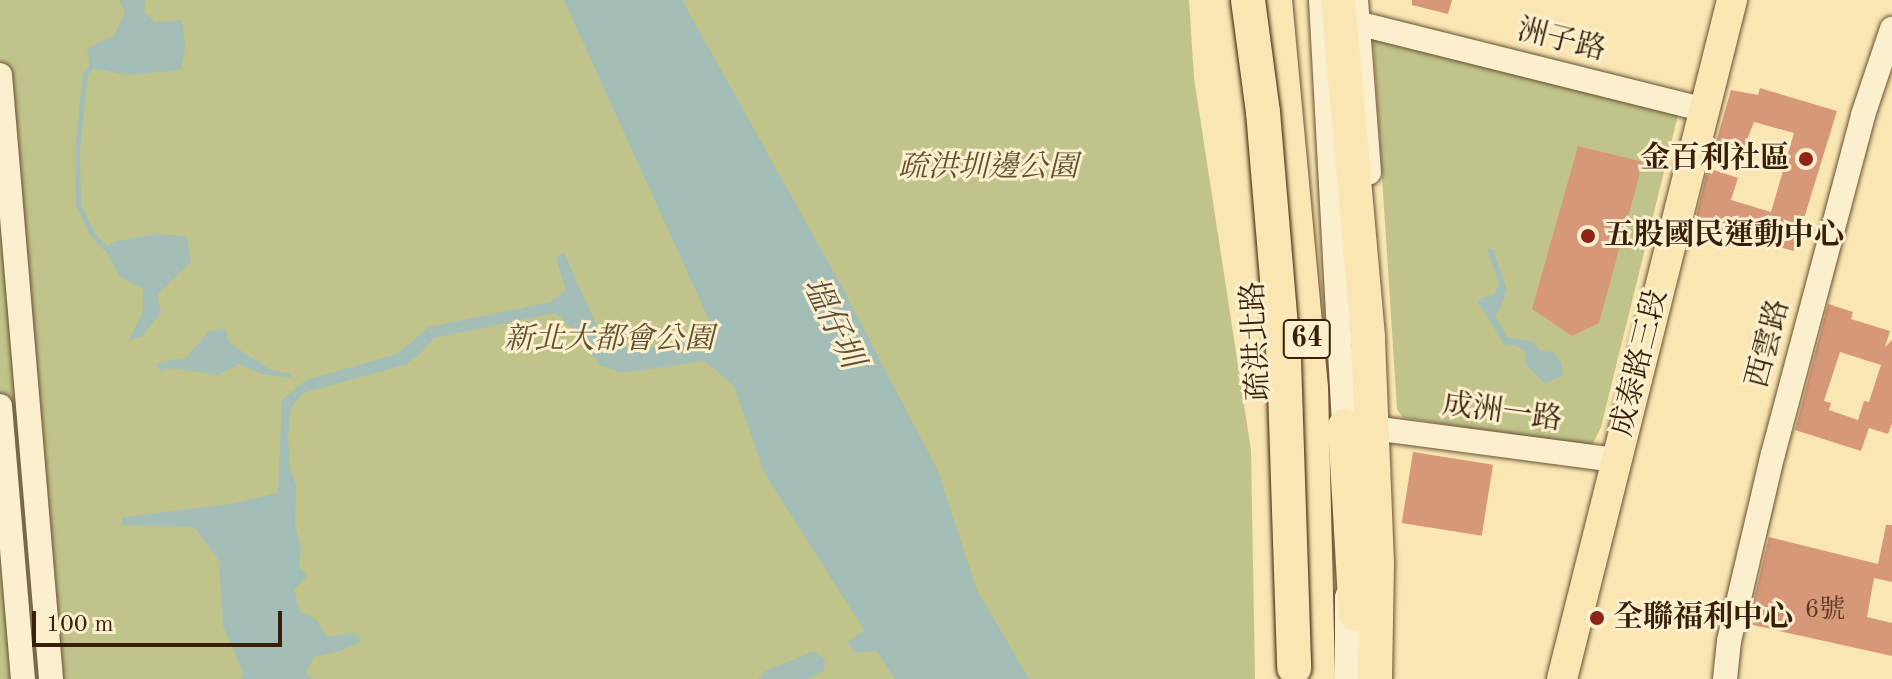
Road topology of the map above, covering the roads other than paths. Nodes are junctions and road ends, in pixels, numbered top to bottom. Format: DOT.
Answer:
graph roads {
  1 [pos="1248,0"];
  2 [pos="1263,0"];
  3 [pos="1275,0"];
  4 [pos="1293,0"];
  5 [pos="1321,0"];
  6 [pos="1732,0"];
  7 [pos="1350,8"];
  8 [pos="1892,29"];
  9 [pos="0,75"];
  10 [pos="1703,109"];
  11 [pos="1292,381"];
  12 [pos="0,406"];
  13 [pos="1345,426"];
  14 [pos="1380,429"];
  15 [pos="1615,460"];
  16 [pos="1368,676"];
  17 [pos="1298,677"];
  18 [pos="23,679"];
  19 [pos="51,679"];
  20 [pos="1334,679"];
  21 [pos="1562,679"];
  22 [pos="1725,679"];
  1 -- 17 [label="highway, bridge"];
  2 -- 11 [label="street, 疏洪北路"];
  3 -- 17 [label="highway, 64"];
  4 -- 20 [label="highway, 64"];
  5 -- 13 [label="street"];
  6 -- 10 [label="main road, 成泰路三段"];
  7 -- 10 [label="street, 洲子路"];
  7 -- 14 [label="street"];
  7 -- 16 [label="highway"];
  8 -- 22 [label="street, 西雲路"];
  9 -- 19 [label="street"];
  10 -- 15 [label="main road, 成泰路三段"];
  11 -- 17 [label="highway"];
  12 -- 18 [label="street"];
  13 -- 16 [label="highway"];
  14 -- 15 [label="street, 成洲一路"];
  14 -- 16 [label="street"];
  15 -- 21 [label="main road, 成泰路三段"];
}
